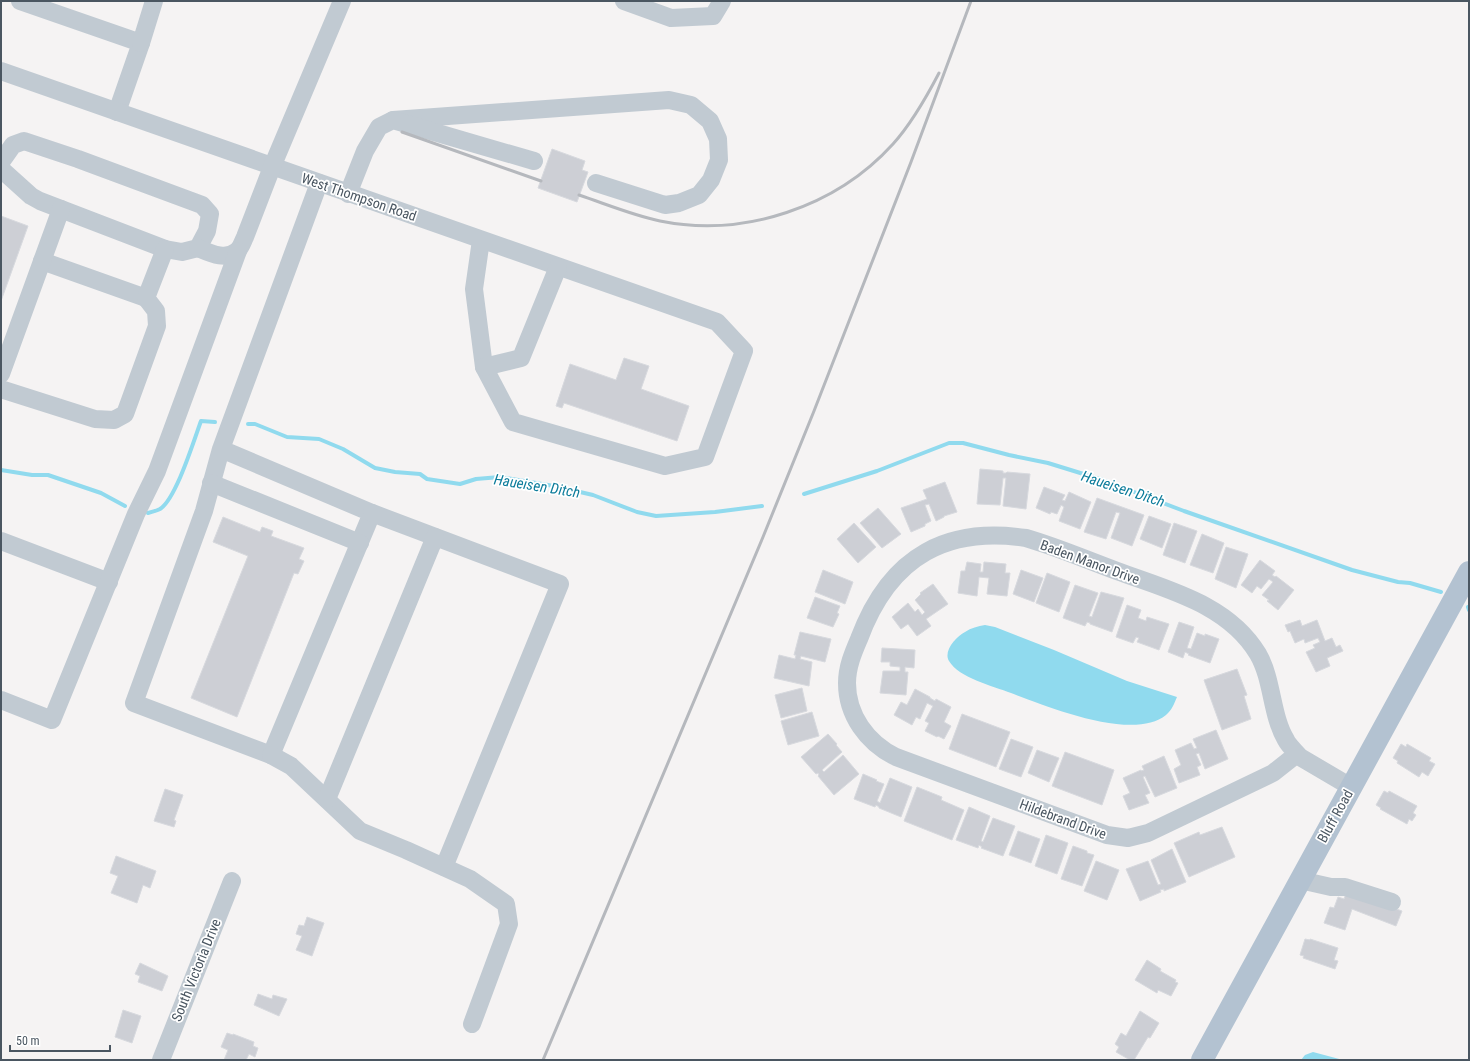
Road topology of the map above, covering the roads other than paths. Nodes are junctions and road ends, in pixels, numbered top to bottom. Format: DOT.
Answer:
graph roads {
  1 [pos="20,1"];
  2 [pos="154,1"];
  3 [pos="342,1"];
  4 [pos="624,1"];
  5 [pos="722,1"];
  6 [pos="140,43"];
  7 [pos="1,71"];
  8 [pos="117,112"];
  9 [pos="393,120"];
  10 [pos="534,161"];
  11 [pos="1,162"];
  12 [pos="272,167"];
  13 [pos="1,169"];
  14 [pos="318,183"];
  15 [pos="596,183"];
  16 [pos="348,194"];
  17 [pos="61,209"];
  18 [pos="481,240"];
  19 [pos="198,248"];
  20 [pos="165,249"];
  21 [pos="238,250"];
  22 [pos="42,261"];
  23 [pos="558,267"];
  24 [pos="146,298"];
  25 [pos="484,367"];
  26 [pos="1,374"];
  27 [pos="1,389"];
  28 [pos="221,448"];
  29 [pos="211,483"];
  30 [pos="372,513"];
  31 [pos="435,537"];
  32 [pos="1,541"];
  33 [pos="360,543"];
  34 [pos="1469,572"];
  35 [pos="109,582"];
  36 [pos="1,700"];
  37 [pos="856,719"];
  38 [pos="1298,754"];
  39 [pos="271,755"];
  40 [pos="1351,787"];
  41 [pos="327,799"];
  42 [pos="444,867"];
  43 [pos="1300,880"];
  44 [pos="232,881"];
  45 [pos="1392,902"];
  46 [pos="472,1024"];
  47 [pos="161,1060"];
  48 [pos="1202,1060"];
  1 -- 6 [label="street"];
  2 -- 6 [label="street"];
  3 -- 12 [label="street"];
  4 -- 5 [label="street"];
  6 -- 8 [label="street"];
  7 -- 8 [label="street, West Thompson Road"];
  8 -- 12 [label="street, West Thompson Road"];
  9 -- 10 [label="street"];
  9 -- 15 [label="street"];
  9 -- 16 [label="street"];
  11 -- 19 [label="street"];
  12 -- 14 [label="street, West Thompson Road"];
  12 -- 21 [label="street"];
  13 -- 17 [label="street"];
  14 -- 16 [label="street, West Thompson Road"];
  14 -- 28 [label="street"];
  16 -- 18 [label="street, West Thompson Road"];
  17 -- 20 [label="street"];
  17 -- 22 [label="street"];
  18 -- 23 [label="street, West Thompson Road"];
  18 -- 25 [label="street"];
  19 -- 20 [label="street"];
  19 -- 21 [label="street"];
  20 -- 24 [label="street"];
  21 -- 35 [label="street"];
  22 -- 24 [label="street"];
  22 -- 26 [label="street"];
  23 -- 25 [label="street"];
  23 -- 25 [label="street, West Thompson Road"];
  24 -- 27 [label="street"];
  28 -- 29 [label="street"];
  28 -- 30 [label="street"];
  29 -- 33 [label="street"];
  29 -- 39 [label="street"];
  30 -- 31 [label="street"];
  30 -- 33 [label="street"];
  31 -- 41 [label="street"];
  31 -- 42 [label="street"];
  32 -- 35 [label="street"];
  33 -- 39 [label="street"];
  34 -- 40 [label="main road, Bluff Road"];
  35 -- 36 [label="street"];
  37 -- 38 [label="street, Hildebrand Drive"];
  37 -- 38 [label="street, Baden Manor Drive"];
  38 -- 40 [label="street, Baden Manor Drive"];
  39 -- 41 [label="street"];
  40 -- 43 [label="main road, Bluff Road"];
  41 -- 42 [label="street"];
  42 -- 46 [label="street"];
  43 -- 45 [label="street"];
  43 -- 48 [label="main road, Bluff Road"];
  44 -- 47 [label="street, South Victoria Drive"];
}
